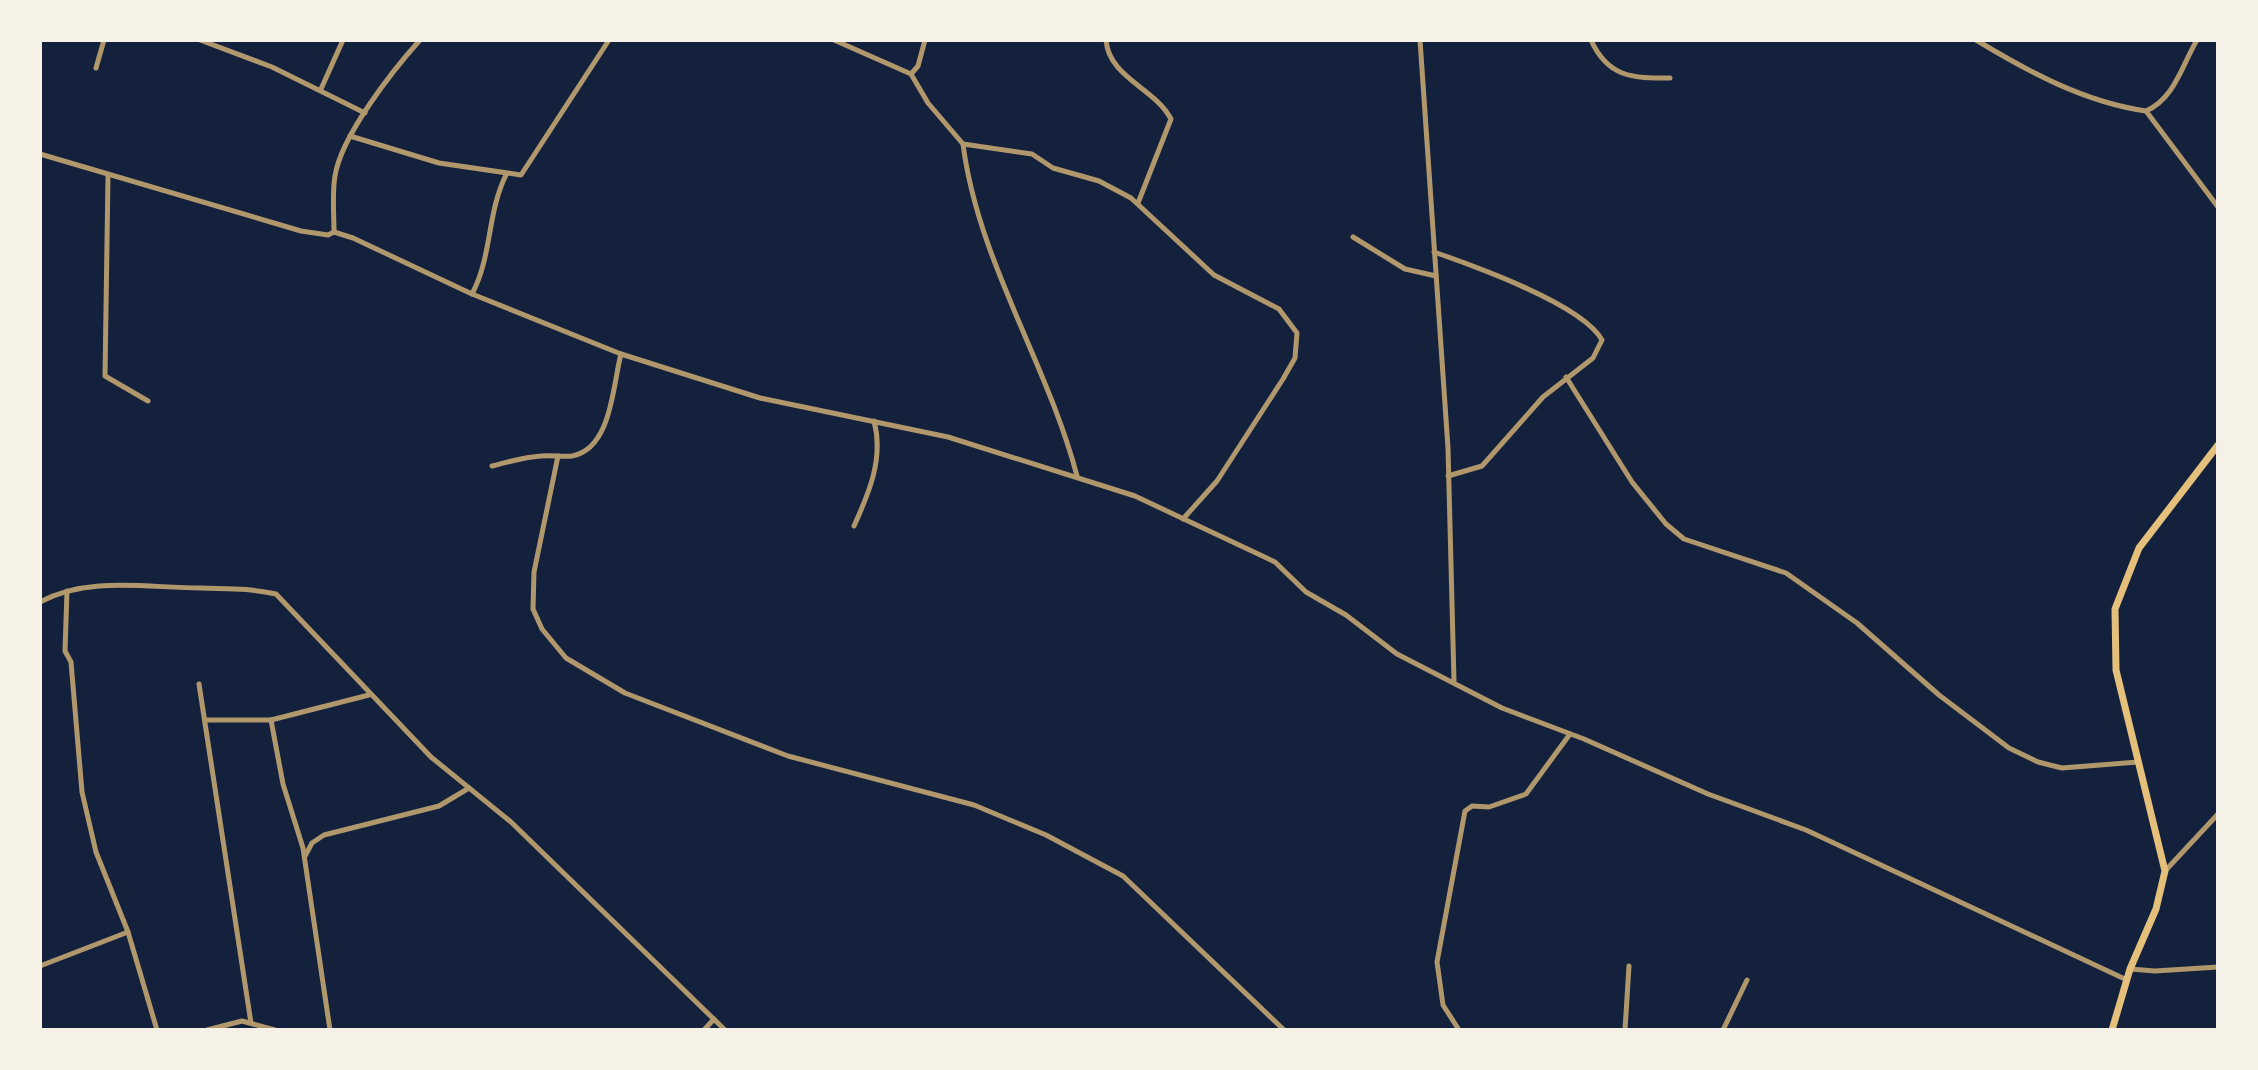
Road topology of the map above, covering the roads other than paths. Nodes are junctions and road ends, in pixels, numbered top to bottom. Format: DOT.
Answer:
graph roads {
  1 [pos="104,40"];
  2 [pos="200,40"];
  3 [pos="343,40"];
  4 [pos="420,40"];
  5 [pos="609,40"];
  6 [pos="834,40"];
  7 [pos="925,40"];
  8 [pos="1106,40"];
  9 [pos="1420,40"];
  10 [pos="1591,40"];
  11 [pos="1976,40"];
  12 [pos="2197,40"];
  13 [pos="96,68"];
  14 [pos="911,74"];
  15 [pos="1670,78"];
  16 [pos="321,89"];
  17 [pos="2146,111"];
  18 [pos="365,113"];
  19 [pos="350,136"];
  20 [pos="963,144"];
  21 [pos="40,154"];
  22 [pos="506,175"];
  23 [pos="108,176"];
  24 [pos="1138,203"];
  25 [pos="2218,207"];
  26 [pos="334,232"];
  27 [pos="1353,237"];
  28 [pos="1434,252"];
  29 [pos="1436,276"];
  30 [pos="472,294"];
  31 [pos="621,354"];
  32 [pos="1566,377"];
  33 [pos="148,401"];
  34 [pos="874,421"];
  35 [pos="2218,445"];
  36 [pos="558,456"];
  37 [pos="492,466"];
  38 [pos="1448,476"];
  39 [pos="1077,477"];
  40 [pos="1183,519"];
  41 [pos="854,526"];
  42 [pos="67,591"];
  43 [pos="40,602"];
  44 [pos="1454,681"];
  45 [pos="199,684"];
  46 [pos="369,695"];
  47 [pos="205,720"];
  48 [pos="271,720"];
  49 [pos="1570,734"];
  50 [pos="2139,762"];
  51 [pos="469,788"];
  52 [pos="2218,814"];
  53 [pos="304,857"];
  54 [pos="2165,871"];
  55 [pos="128,932"];
  56 [pos="40,966"];
  57 [pos="1629,966"];
  58 [pos="2218,967"];
  59 [pos="2130,969"];
  60 [pos="1747,980"];
  61 [pos="2127,980"];
  62 [pos="714,1019"];
  63 [pos="251,1023"];
  64 [pos="157,1030"];
  65 [pos="207,1030"];
  66 [pos="275,1030"];
  67 [pos="330,1030"];
  68 [pos="704,1030"];
  69 [pos="725,1030"];
  70 [pos="1284,1030"];
  71 [pos="1459,1030"];
  72 [pos="1625,1030"];
  73 [pos="1723,1030"];
  74 [pos="2112,1030"];
  1 -- 13 [label="street"];
  2 -- 16 [label="street"];
  3 -- 16 [label="street"];
  4 -- 18 [label="street"];
  5 -- 22 [label="street"];
  6 -- 14 [label="street"];
  7 -- 14 [label="street"];
  8 -- 24 [label="street"];
  9 -- 28 [label="street"];
  10 -- 15 [label="street"];
  11 -- 17 [label="street"];
  12 -- 17 [label="street"];
  14 -- 20 [label="street"];
  16 -- 18 [label="street"];
  17 -- 25 [label="street"];
  18 -- 19 [label="street"];
  19 -- 22 [label="street"];
  19 -- 26 [label="street"];
  20 -- 24 [label="street"];
  20 -- 39 [label="street"];
  21 -- 23 [label="street"];
  22 -- 30 [label="street"];
  23 -- 26 [label="street"];
  23 -- 33 [label="street"];
  24 -- 40 [label="street"];
  26 -- 30 [label="street"];
  27 -- 29 [label="street"];
  28 -- 29 [label="street"];
  28 -- 32 [label="street"];
  29 -- 38 [label="street"];
  30 -- 31 [label="street"];
  31 -- 34 [label="street"];
  31 -- 36 [label="street"];
  32 -- 38 [label="street"];
  32 -- 50 [label="street"];
  34 -- 39 [label="street"];
  34 -- 41 [label="street"];
  35 -- 50 [label="main road"];
  36 -- 37 [label="street"];
  36 -- 70 [label="street"];
  38 -- 44 [label="street"];
  39 -- 40 [label="street"];
  40 -- 44 [label="street"];
  42 -- 43 [label="street"];
  42 -- 46 [label="street"];
  42 -- 55 [label="street"];
  44 -- 49 [label="street"];
  45 -- 47 [label="street"];
  46 -- 48 [label="street"];
  46 -- 51 [label="street"];
  47 -- 48 [label="street"];
  47 -- 63 [label="street"];
  48 -- 53 [label="street"];
  49 -- 61 [label="street"];
  49 -- 71 [label="street"];
  50 -- 54 [label="main road"];
  51 -- 53 [label="street"];
  51 -- 62 [label="street"];
  52 -- 54 [label="street"];
  53 -- 67 [label="street"];
  54 -- 59 [label="main road"];
  55 -- 56 [label="street"];
  55 -- 64 [label="street"];
  57 -- 72 [label="street"];
  58 -- 59 [label="street"];
  59 -- 61 [label="main road"];
  60 -- 73 [label="street"];
  61 -- 74 [label="main road"];
  62 -- 68 [label="street"];
  62 -- 69 [label="street"];
  63 -- 65 [label="street"];
  63 -- 66 [label="street"];
}
